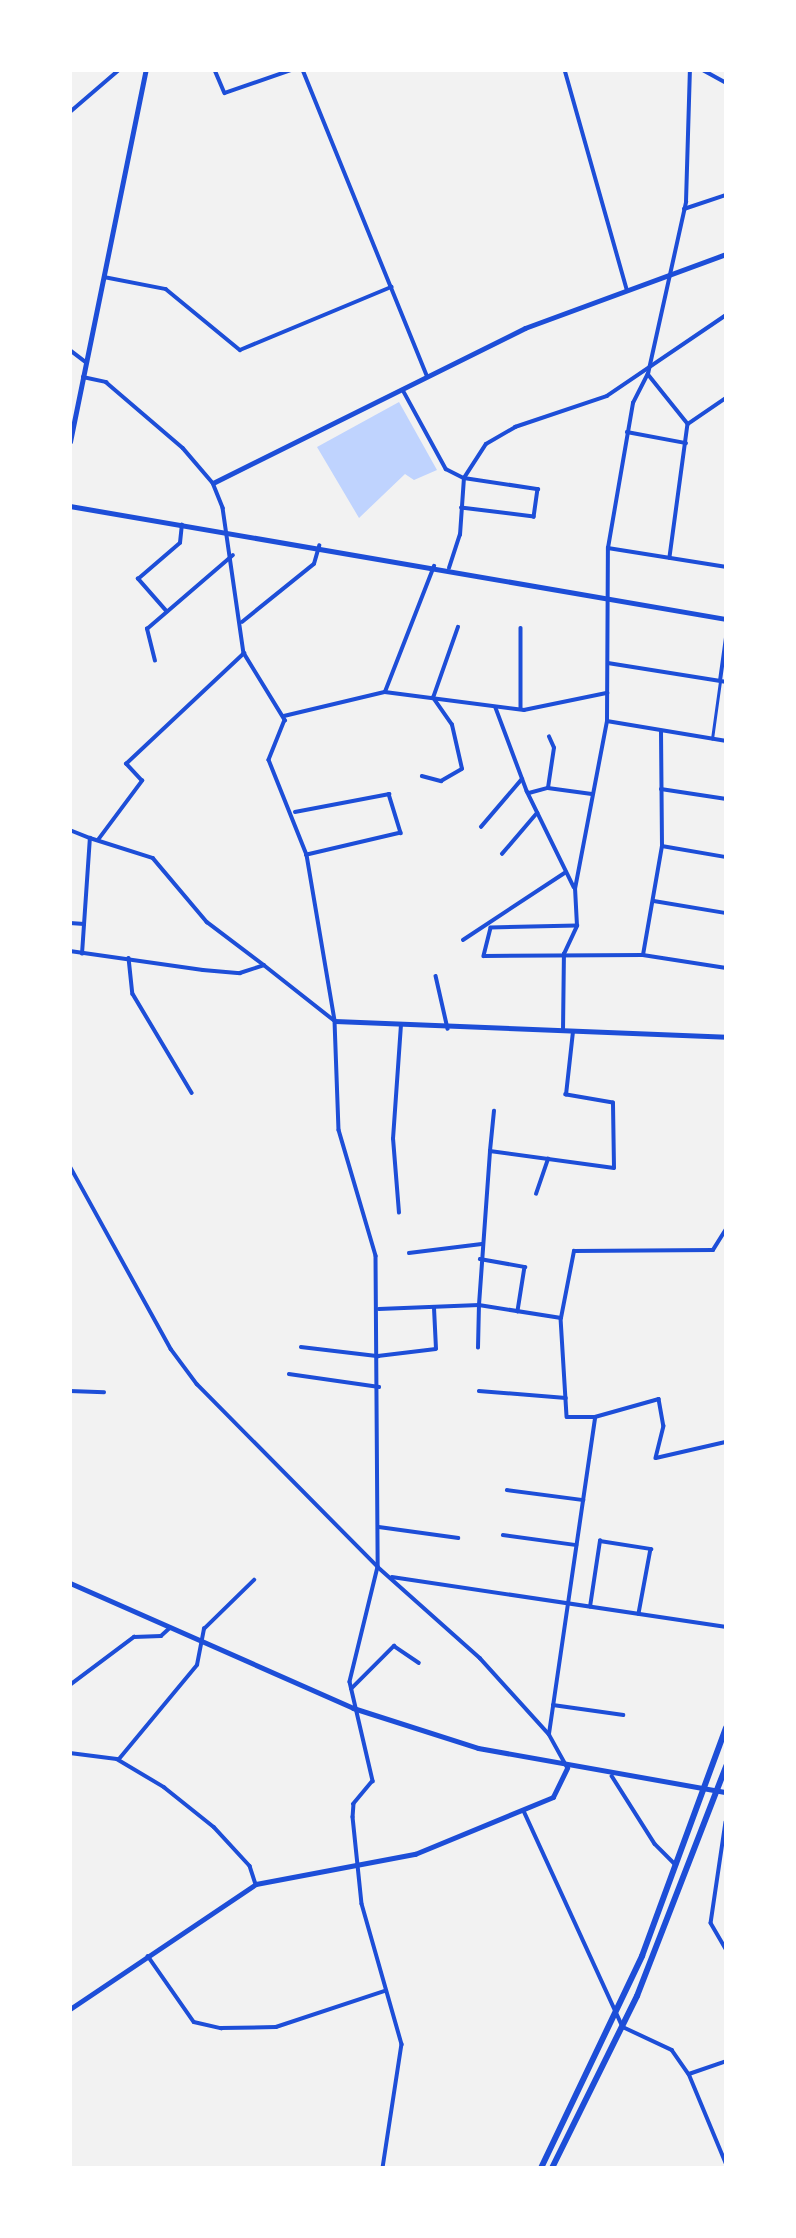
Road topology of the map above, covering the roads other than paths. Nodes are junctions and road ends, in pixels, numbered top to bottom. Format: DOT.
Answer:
graph roads {
  1 [pos="119,70"];
  2 [pos="146,70"];
  3 [pos="215,70"];
  4 [pos="291,70"];
  5 [pos="303,70"];
  6 [pos="565,70"];
  7 [pos="690,70"];
  8 [pos="703,70"];
  9 [pos="726,83"];
  10 [pos="70,112"];
  11 [pos="726,195"];
  12 [pos="684,209"];
  13 [pos="726,254"];
  14 [pos="671,273"];
  15 [pos="103,277"];
  16 [pos="391,287"];
  17 [pos="627,289"];
  18 [pos="726,315"];
  19 [pos="70,350"];
  20 [pos="86,362"];
  21 [pos="648,374"];
  22 [pos="83,377"];
  23 [pos="428,378"];
  24 [pos="403,390"];
  25 [pos="726,398"];
  26 [pos="688,424"];
  27 [pos="627,432"];
  28 [pos="70,442"];
  29 [pos="686,443"];
  30 [pos="464,478"];
  31 [pos="213,483"];
  32 [pos="70,506"];
  33 [pos="462,508"];
  34 [pos="182,525"];
  35 [pos="228,534"];
  36 [pos="319,546"];
  37 [pos="608,548"];
  38 [pos="233,555"];
  39 [pos="670,558"];
  40 [pos="434,566"];
  41 [pos="726,566"];
  42 [pos="449,568"];
  43 [pos="607,599"];
  44 [pos="167,612"];
  45 [pos="726,619"];
  46 [pos="242,622"];
  47 [pos="457,627"];
  48 [pos="521,628"];
  49 [pos="726,638"];
  50 [pos="244,653"];
  51 [pos="155,661"];
  52 [pos="608,663"];
  53 [pos="720,681"];
  54 [pos="726,682"];
  55 [pos="385,692"];
  56 [pos="607,693"];
  57 [pos="433,698"];
  58 [pos="495,707"];
  59 [pos="521,709"];
  60 [pos="284,716"];
  61 [pos="607,721"];
  62 [pos="661,732"];
  63 [pos="549,737"];
  64 [pos="712,739"];
  65 [pos="726,741"];
  66 [pos="422,776"];
  67 [pos="522,779"];
  68 [pos="548,788"];
  69 [pos="661,789"];
  70 [pos="528,794"];
  71 [pos="592,794"];
  72 [pos="726,799"];
  73 [pos="295,812"];
  74 [pos="537,813"];
  75 [pos="481,827"];
  76 [pos="70,830"];
  77 [pos="90,838"];
  78 [pos="98,840"];
  79 [pos="662,846"];
  80 [pos="502,854"];
  81 [pos="307,855"];
  82 [pos="726,857"];
  83 [pos="566,872"];
  84 [pos="575,889"];
  85 [pos="654,901"];
  86 [pos="726,913"];
  87 [pos="70,923"];
  88 [pos="84,924"];
  89 [pos="577,926"];
  90 [pos="491,928"];
  91 [pos="463,940"];
  92 [pos="70,951"];
  93 [pos="82,954"];
  94 [pos="565,954"];
  95 [pos="643,955"];
  96 [pos="129,958"];
  97 [pos="264,965"];
  98 [pos="726,968"];
  99 [pos="436,976"];
  100 [pos="335,1021"];
  101 [pos="401,1026"];
  102 [pos="448,1029"];
  103 [pos="563,1031"];
  104 [pos="573,1032"];
  105 [pos="726,1037"];
  106 [pos="192,1093"];
  107 [pos="494,1111"];
  108 [pos="490,1151"];
  109 [pos="548,1159"];
  110 [pos="70,1166"];
  111 [pos="536,1194"];
  112 [pos="399,1213"];
  113 [pos="726,1229"];
  114 [pos="481,1244"];
  115 [pos="408,1253"];
  116 [pos="480,1259"];
  117 [pos="479,1305"];
  118 [pos="434,1308"];
  119 [pos="379,1309"];
  120 [pos="519,1311"];
  121 [pos="561,1318"];
  122 [pos="302,1348"];
  123 [pos="478,1348"];
  124 [pos="378,1356"];
  125 [pos="289,1374"];
  126 [pos="379,1387"];
  127 [pos="70,1391"];
  128 [pos="479,1391"];
  129 [pos="104,1392"];
  130 [pos="566,1398"];
  131 [pos="595,1418"];
  132 [pos="726,1442"];
  133 [pos="507,1490"];
  134 [pos="583,1500"];
  135 [pos="379,1527"];
  136 [pos="503,1535"];
  137 [pos="458,1538"];
  138 [pos="576,1545"];
  139 [pos="378,1567"];
  140 [pos="392,1577"];
  141 [pos="254,1580"];
  142 [pos="70,1583"];
  143 [pos="568,1604"];
  144 [pos="590,1607"];
  145 [pos="639,1614"];
  146 [pos="726,1627"];
  147 [pos="170,1628"];
  148 [pos="202,1642"];
  149 [pos="419,1663"];
  150 [pos="70,1685"];
  151 [pos="351,1689"];
  152 [pos="553,1705"];
  153 [pos="353,1708"];
  154 [pos="624,1715"];
  155 [pos="726,1728"];
  156 [pos="549,1734"];
  157 [pos="70,1754"];
  158 [pos="119,1760"];
  159 [pos="726,1766"];
  160 [pos="567,1768"];
  161 [pos="612,1776"];
  162 [pos="706,1790"];
  163 [pos="718,1791"];
  164 [pos="726,1792"];
  165 [pos="524,1811"];
  166 [pos="726,1822"];
  167 [pos="362,1866"];
  168 [pos="678,1866"];
  169 [pos="256,1884"];
  170 [pos="726,1949"];
  171 [pos="148,1955"];
  172 [pos="385,1991"];
  173 [pos="70,2009"];
  174 [pos="617,2014"];
  175 [pos="623,2027"];
  176 [pos="726,2061"];
  177 [pos="690,2074"];
  178 [pos="726,2163"];
  179 [pos="383,2168"];
  180 [pos="541,2168"];
  181 [pos="552,2168"];
  1 -- 10 [label="street"];
  2 -- 15 [label="street"];
  3 -- 4 [label="street"];
  5 -- 16 [label="street"];
  6 -- 17 [label="street"];
  7 -- 12 [label="street"];
  8 -- 9 [label="street"];
  11 -- 12 [label="street"];
  12 -- 14 [label="street"];
  13 -- 14 [label="street"];
  14 -- 17 [label="street"];
  14 -- 21 [label="street"];
  15 -- 16 [label="street"];
  15 -- 20 [label="street"];
  16 -- 23 [label="street"];
  17 -- 23 [label="street"];
  18 -- 21 [label="street"];
  19 -- 20 [label="street"];
  20 -- 22 [label="street"];
  21 -- 26 [label="street"];
  21 -- 27 [label="street"];
  21 -- 30 [label="street"];
  22 -- 28 [label="street"];
  22 -- 31 [label="street"];
  23 -- 24 [label="street"];
  24 -- 30 [label="street"];
  24 -- 31 [label="street"];
  25 -- 26 [label="street"];
  26 -- 29 [label="street"];
  27 -- 29 [label="street"];
  27 -- 37 [label="street"];
  29 -- 39 [label="street"];
  30 -- 33 [label="street"];
  30 -- 33 [label="street"];
  31 -- 35 [label="street"];
  32 -- 34 [label="street"];
  33 -- 42 [label="street"];
  34 -- 35 [label="street"];
  34 -- 44 [label="street"];
  35 -- 36 [label="street"];
  35 -- 38 [label="street"];
  36 -- 40 [label="street"];
  36 -- 46 [label="street"];
  37 -- 39 [label="street"];
  37 -- 43 [label="street"];
  38 -- 44 [label="street"];
  38 -- 46 [label="street"];
  39 -- 41 [label="street"];
  40 -- 42 [label="street"];
  40 -- 55 [label="street"];
  42 -- 43 [label="street"];
  43 -- 45 [label="street"];
  43 -- 52 [label="street"];
  44 -- 51 [label="street"];
  46 -- 50 [label="street"];
  47 -- 57 [label="street"];
  48 -- 59 [label="street"];
  49 -- 53 [label="street"];
  50 -- 60 [label="street"];
  50 -- 78 [label="street"];
  52 -- 53 [label="street"];
  52 -- 56 [label="street"];
  53 -- 54 [label="street"];
  53 -- 64 [label="street"];
  55 -- 57 [label="street"];
  55 -- 60 [label="street"];
  56 -- 59 [label="street"];
  56 -- 61 [label="street"];
  57 -- 58 [label="street"];
  57 -- 66 [label="street"];
  58 -- 59 [label="street"];
  58 -- 67 [label="street"];
  60 -- 73 [label="street"];
  61 -- 62 [label="street"];
  61 -- 71 [label="street"];
  62 -- 64 [label="street"];
  62 -- 69 [label="street"];
  63 -- 68 [label="street"];
  64 -- 65 [label="street"];
  67 -- 70 [label="street"];
  67 -- 75 [label="street"];
  68 -- 70 [label="street"];
  68 -- 71 [label="street"];
  69 -- 72 [label="street"];
  69 -- 79 [label="street"];
  70 -- 74 [label="street"];
  71 -- 84 [label="street"];
  73 -- 81 [label="street"];
  73 -- 81 [label="street"];
  74 -- 80 [label="street"];
  74 -- 83 [label="street"];
  76 -- 77 [label="street"];
  77 -- 78 [label="street"];
  77 -- 88 [label="street"];
  78 -- 97 [label="street"];
  79 -- 82 [label="street"];
  79 -- 85 [label="street"];
  81 -- 100 [label="street"];
  83 -- 84 [label="street"];
  83 -- 90 [label="street"];
  84 -- 89 [label="street"];
  85 -- 86 [label="street"];
  85 -- 95 [label="street"];
  87 -- 88 [label="street"];
  88 -- 93 [label="street"];
  89 -- 90 [label="street"];
  89 -- 94 [label="street"];
  90 -- 91 [label="street"];
  90 -- 94 [label="street"];
  92 -- 93 [label="street"];
  93 -- 96 [label="street"];
  94 -- 95 [label="street"];
  94 -- 103 [label="street"];
  95 -- 98 [label="street"];
  96 -- 97 [label="street"];
  96 -- 106 [label="street"];
  97 -- 100 [label="street"];
  99 -- 102 [label="street"];
  100 -- 101 [label="street"];
  100 -- 119 [label="street"];
  101 -- 102 [label="street"];
  101 -- 112 [label="street"];
  102 -- 103 [label="street"];
  103 -- 104 [label="street"];
  104 -- 105 [label="street"];
  104 -- 109 [label="street"];
  107 -- 108 [label="street"];
  108 -- 109 [label="street"];
  108 -- 114 [label="street"];
  109 -- 111 [label="street"];
  110 -- 139 [label="street"];
  113 -- 121 [label="street"];
  114 -- 115 [label="street"];
  114 -- 116 [label="street"];
  116 -- 117 [label="street"];
  116 -- 120 [label="street"];
  117 -- 118 [label="street"];
  117 -- 120 [label="street"];
  117 -- 123 [label="street"];
  118 -- 119 [label="street"];
  118 -- 124 [label="street"];
  119 -- 124 [label="street"];
  120 -- 121 [label="street"];
  121 -- 130 [label="street"];
  122 -- 124 [label="street"];
  124 -- 126 [label="street"];
  125 -- 126 [label="street"];
  126 -- 135 [label="street"];
  127 -- 129 [label="street"];
  128 -- 130 [label="street"];
  130 -- 131 [label="street"];
  131 -- 132 [label="street"];
  131 -- 134 [label="street"];
  133 -- 134 [label="street"];
  134 -- 138 [label="street"];
  135 -- 137 [label="street"];
  135 -- 139 [label="street"];
  136 -- 138 [label="street"];
  138 -- 143 [label="street"];
  139 -- 140 [label="street"];
  139 -- 151 [label="street"];
  140 -- 143 [label="street"];
  140 -- 156 [label="street"];
  141 -- 148 [label="street"];
  142 -- 147 [label="main road"];
  143 -- 144 [label="street"];
  143 -- 152 [label="street"];
  144 -- 145 [label="street"];
  144 -- 145 [label="street"];
  145 -- 146 [label="street"];
  147 -- 148 [label="main road"];
  147 -- 150 [label="street"];
  148 -- 153 [label="main road"];
  148 -- 158 [label="street"];
  149 -- 151 [label="street"];
  151 -- 153 [label="street"];
  152 -- 154 [label="street"];
  152 -- 156 [label="street"];
  153 -- 160 [label="main road"];
  153 -- 167 [label="street"];
  155 -- 162 [label="highway"];
  156 -- 160 [label="street"];
  157 -- 158 [label="street"];
  158 -- 169 [label="street"];
  159 -- 163 [label="highway"];
  160 -- 161 [label="main road"];
  160 -- 165 [label="street"];
  161 -- 162 [label="main road"];
  161 -- 168 [label="street"];
  162 -- 163 [label="main road"];
  162 -- 168 [label="highway"];
  163 -- 164 [label="main road"];
  163 -- 175 [label="highway"];
  165 -- 167 [label="street"];
  165 -- 174 [label="street"];
  166 -- 170 [label="street"];
  167 -- 169 [label="street"];
  167 -- 172 [label="street"];
  168 -- 174 [label="highway"];
  169 -- 171 [label="street"];
  171 -- 172 [label="street"];
  171 -- 173 [label="street"];
  172 -- 179 [label="street"];
  174 -- 175 [label="street"];
  174 -- 180 [label="highway"];
  175 -- 177 [label="street"];
  175 -- 181 [label="highway"];
  176 -- 177 [label="street"];
  177 -- 178 [label="street"];
}
